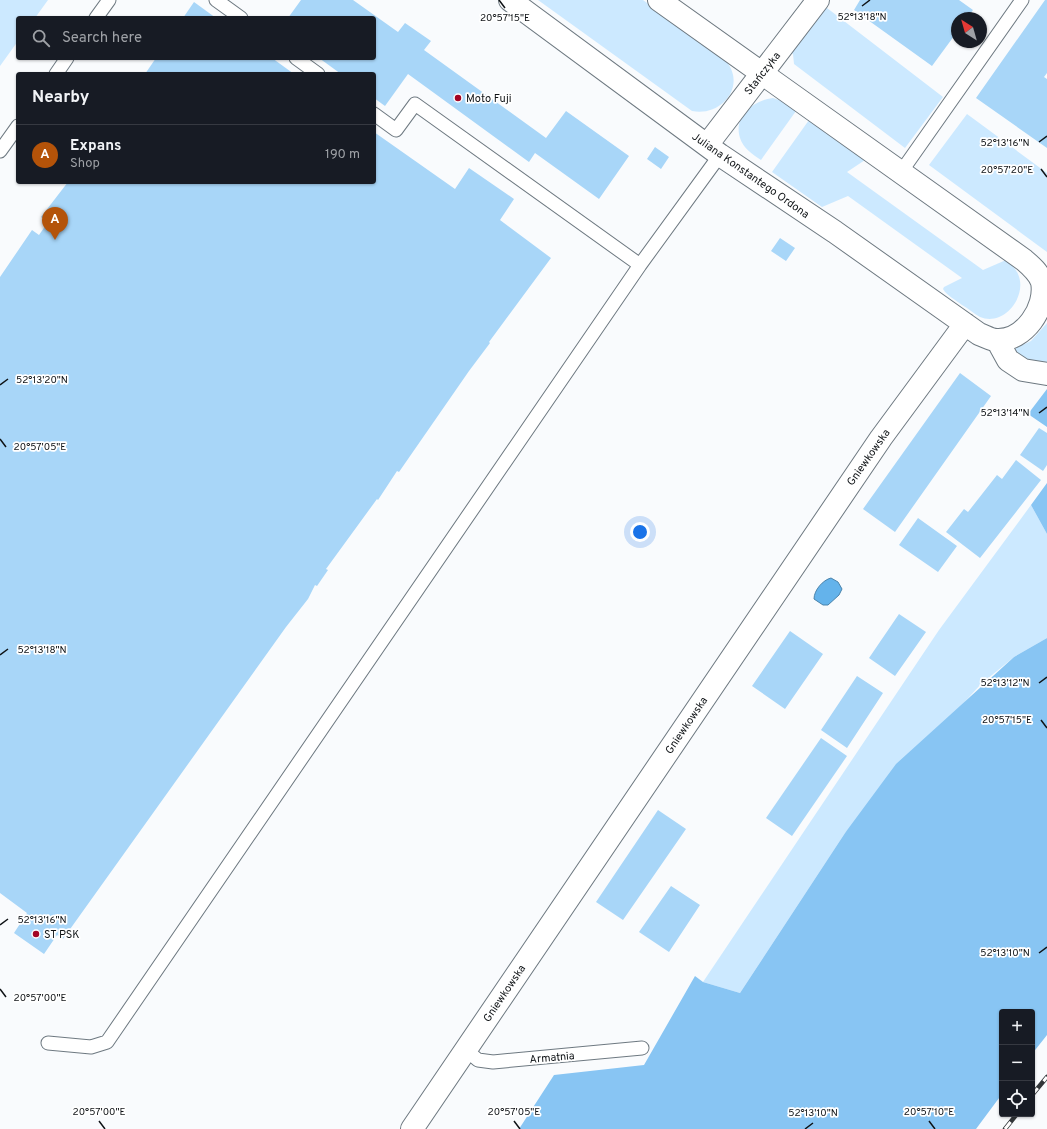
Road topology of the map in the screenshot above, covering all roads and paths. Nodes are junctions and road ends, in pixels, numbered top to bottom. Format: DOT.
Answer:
graph roads {
  1 [pos="109,0"];
  2 [pos="216,0"];
  3 [pos="510,0"];
  4 [pos="658,0"];
  5 [pos="818,0"];
  6 [pos="1022,0"];
  7 [pos="97,16"];
  8 [pos="238,16"];
  9 [pos="66,60"];
  10 [pos="299,60"];
  11 [pos="57,72"];
  12 [pos="315,72"];
  13 [pos="762,73"];
  14 [pos="376,115"];
  15 [pos="16,129"];
  16 [pos="713,150"];
  17 [pos="0,151"];
  18 [pos="901,172"];
  19 [pos="640,265"];
  20 [pos="1044,282"];
  21 [pos="965,324"];
  22 [pos="997,340"];
  23 [pos="1047,374"];
  24 [pos="48,1043"];
  25 [pos="642,1048"];
  26 [pos="466,1050"];
  27 [pos="412,1129"];
  1 -- 7 [label="lane"];
  2 -- 8 [label="lane"];
  3 -- 16 [label="street, Juliana Konstantego Ordona"];
  4 -- 13 [label="street"];
  5 -- 13 [label="street, Stańczyka"];
  6 -- 18 [label="lane"];
  9 -- 11 [label="lane"];
  10 -- 12 [label="lane"];
  13 -- 16 [label="street, Stańczyka"];
  13 -- 18 [label="street"];
  14 -- 19 [label="lane"];
  15 -- 17 [label="lane"];
  16 -- 19 [label="lane"];
  16 -- 21 [label="street, Juliana Konstantego Ordona"];
  18 -- 20 [label="street"];
  19 -- 24 [label="lane"];
  20 -- 22 [label="street"];
  21 -- 22 [label="street, Juliana Konstantego Ordona"];
  21 -- 26 [label="street, Gniewkowska"];
  22 -- 23 [label="street"];
  25 -- 26 [label="lane, Armatnia"];
  26 -- 27 [label="street, Gniewkowska"];
}
